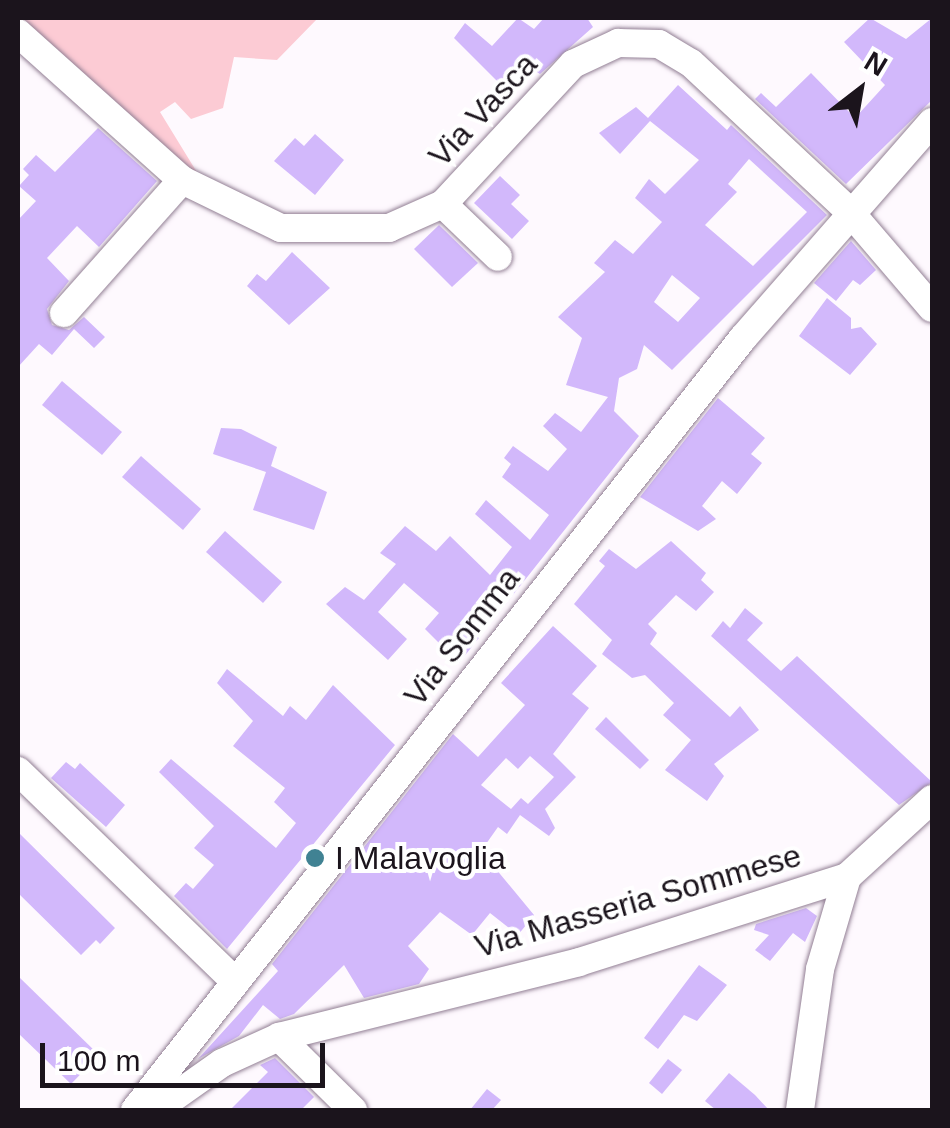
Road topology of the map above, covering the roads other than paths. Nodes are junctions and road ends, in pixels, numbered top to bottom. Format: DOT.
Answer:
graph roads {
  1 [pos="18,33"];
  2 [pos="932,122"];
  3 [pos="182,180"];
  4 [pos="443,204"];
  5 [pos="850,212"];
  6 [pos="498,257"];
  7 [pos="932,308"];
  8 [pos="64,313"];
  9 [pos="18,771"];
  10 [pos="932,799"];
  11 [pos="846,877"];
  12 [pos="236,982"];
  13 [pos="279,1037"];
  14 [pos="136,1108"];
  15 [pos="353,1110"];
  16 [pos="800,1110"];
  1 -- 3 [label="street, Via Vasca"];
  2 -- 5 [label="street, Via Somma"];
  3 -- 4 [label="street, Via Vasca"];
  3 -- 8 [label="street"];
  4 -- 5 [label="street, Via Vasca"];
  4 -- 6 [label="street"];
  5 -- 7 [label="street, Via Vasca"];
  5 -- 12 [label="street, Via Somma"];
  9 -- 12 [label="street"];
  10 -- 11 [label="street, Via Masseria Sommese"];
  11 -- 13 [label="street, Via Masseria Sommese"];
  11 -- 16 [label="street"];
  12 -- 14 [label="street, Via Somma"];
  13 -- 14 [label="street, Via Masseria Sommese"];
  13 -- 15 [label="street"];
}
